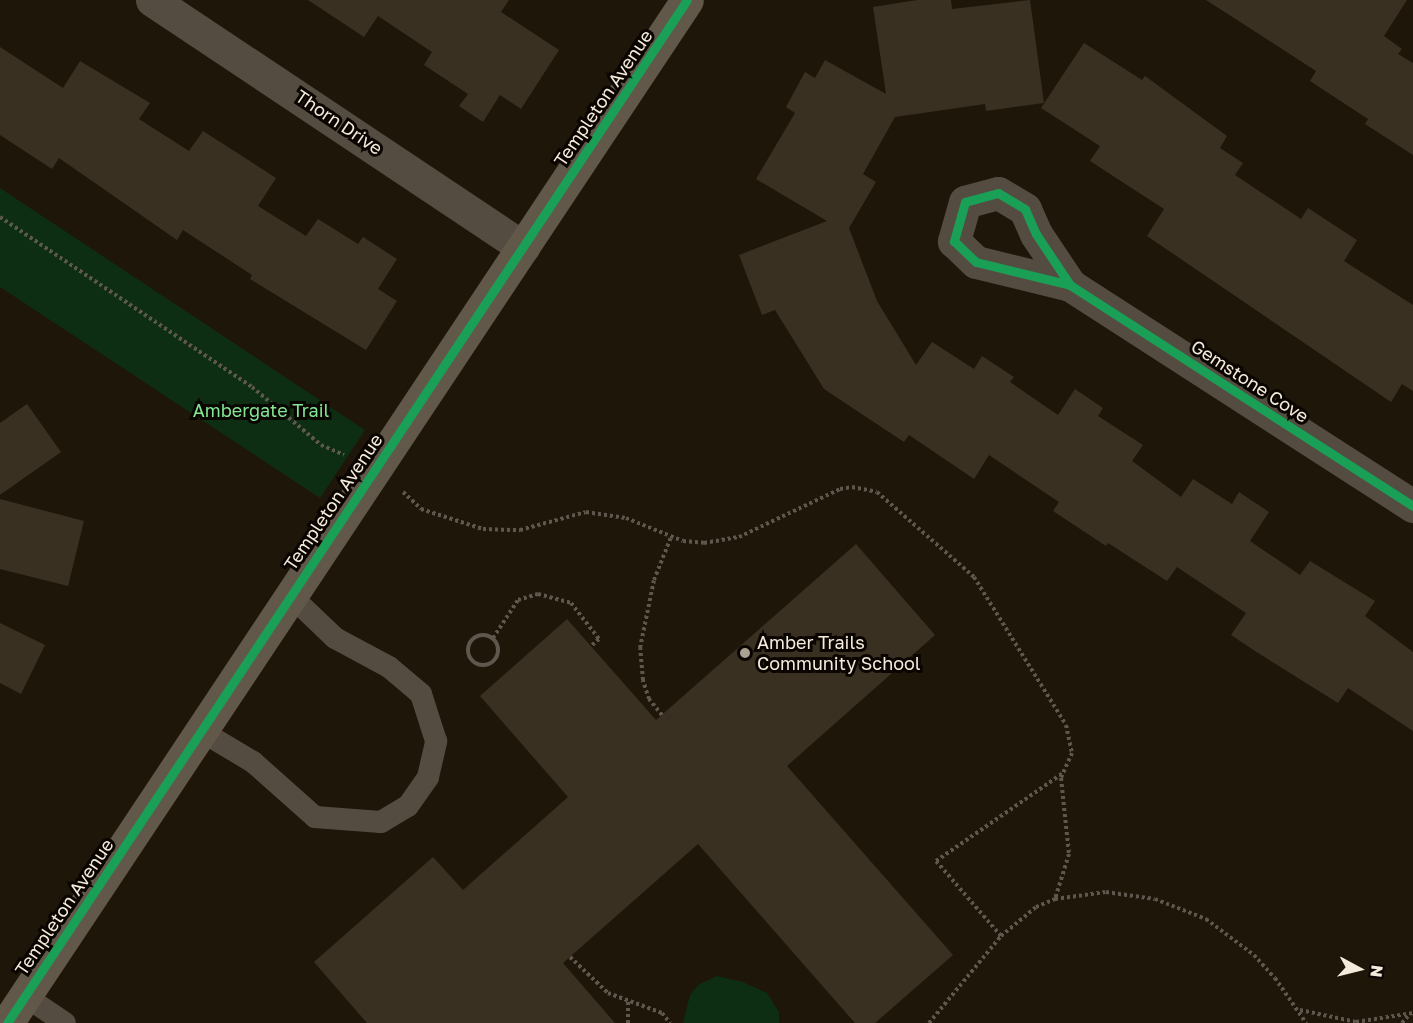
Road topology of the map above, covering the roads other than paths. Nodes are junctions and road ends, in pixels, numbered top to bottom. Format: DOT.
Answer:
graph roads {
  1 [pos="152,0"];
  2 [pos="687,0"];
  3 [pos="523,247"];
  4 [pos="1070,285"];
  5 [pos="1413,506"];
  6 [pos="291,596"];
  7 [pos="201,731"];
  8 [pos="25,996"];
  9 [pos="7,1023"];
  10 [pos="65,1023"];
  1 -- 3 [label="street, Thorn Drive"];
  2 -- 3 [label="street, Templeton Avenue"];
  3 -- 6 [label="street, Templeton Avenue"];
  4 -- 5 [label="street, Gemstone Cove"];
  6 -- 7 [label="street, Templeton Avenue"];
  6 -- 7 [label="lane"];
  7 -- 8 [label="street, Templeton Avenue"];
  8 -- 9 [label="street, Templeton Avenue"];
  8 -- 10 [label="lane"];
}
